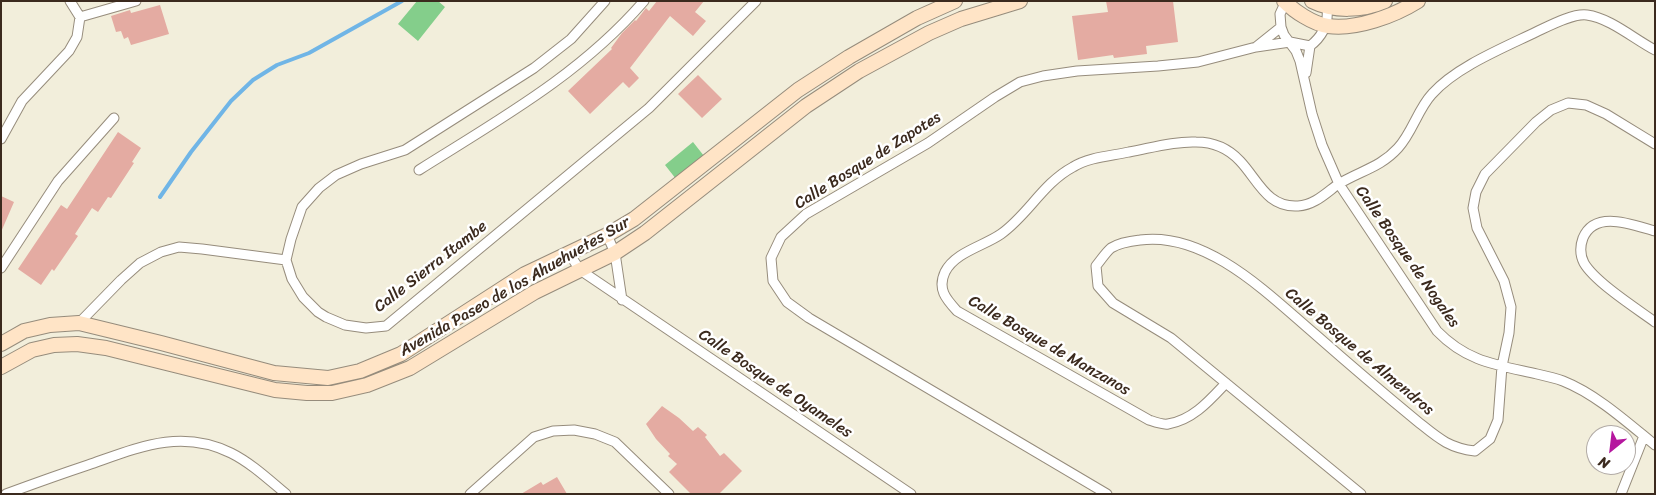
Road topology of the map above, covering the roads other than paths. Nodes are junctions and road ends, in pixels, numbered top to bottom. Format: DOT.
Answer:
graph roads {
  1 [pos="70,1"];
  2 [pos="136,1"];
  3 [pos="605,1"];
  4 [pos="644,1"];
  5 [pos="756,1"];
  6 [pos="955,1"];
  7 [pos="1020,1"];
  8 [pos="1312,1"];
  9 [pos="1385,1"];
  10 [pos="1418,1"];
  11 [pos="1285,2"];
  12 [pos="1327,7"];
  13 [pos="80,17"];
  14 [pos="1326,26"];
  15 [pos="1281,27"];
  16 [pos="1290,42"];
  17 [pos="1310,46"];
  18 [pos="1256,47"];
  19 [pos="1655,50"];
  20 [pos="1305,81"];
  21 [pos="114,118"];
  22 [pos="1,139"];
  23 [pos="1655,144"];
  24 [pos="420,170"];
  25 [pos="1339,184"];
  26 [pos="1655,231"];
  27 [pos="607,235"];
  28 [pos="568,252"];
  29 [pos="615,253"];
  30 [pos="286,260"];
  31 [pos="1,268"];
  32 [pos="580,270"];
  33 [pos="622,300"];
  34 [pos="1655,322"];
  35 [pos="79,323"];
  36 [pos="161,343"];
  37 [pos="1,344"];
  38 [pos="156,361"];
  39 [pos="1502,366"];
  40 [pos="1,367"];
  41 [pos="1226,383"];
  42 [pos="1644,436"];
  43 [pos="1655,445"];
  44 [pos="6,494"];
  45 [pos="286,494"];
  46 [pos="470,494"];
  47 [pos="669,494"];
  48 [pos="911,494"];
  49 [pos="1107,494"];
  50 [pos="1361,494"];
  51 [pos="1621,494"];
  1 -- 13 [label="street"];
  2 -- 13 [label="street"];
  3 -- 30 [label="street"];
  4 -- 24 [label="street"];
  5 -- 30 [label="street, Calle Sierra Itambe"];
  6 -- 27 [label="street, Avenida Paseo de los Ahuehuetes Sur"];
  7 -- 29 [label="street, Avenida Paseo de los Ahuehuetes Sur"];
  8 -- 12 [label="street"];
  9 -- 12 [label="street"];
  10 -- 14 [label="street"];
  11 -- 14 [label="street"];
  11 -- 15 [label="street"];
  12 -- 14 [label="street"];
  13 -- 22 [label="street"];
  14 -- 17 [label="street"];
  15 -- 16 [label="street, Calle Bosque de Nogales"];
  15 -- 18 [label="street, Calle Bosque de Zapotes"];
  16 -- 17 [label="street, Calle Bosque de Zapotes"];
  16 -- 18 [label="street, Calle Bosque de Zapotes"];
  16 -- 20 [label="street, Calle Bosque de Nogales"];
  17 -- 20 [label="street, Calle Bosque de Nogales"];
  18 -- 49 [label="street, Calle Bosque de Zapotes"];
  19 -- 25 [label="street, Calle Bosque de Manzanos"];
  20 -- 25 [label="street, Calle Bosque de Nogales"];
  21 -- 31 [label="street"];
  23 -- 39 [label="street, Calle Bosque de Almendros"];
  25 -- 39 [label="street, Calle Bosque de Nogales"];
  25 -- 41 [label="street, Calle Bosque de Manzanos"];
  26 -- 34 [label="street"];
  27 -- 28 [label="street, Avenida Paseo de los Ahuehuetes Sur"];
  27 -- 29 [label="street"];
  28 -- 32 [label="street"];
  28 -- 36 [label="street, Avenida Paseo de los Ahuehuetes Sur"];
  29 -- 32 [label="street, Avenida Paseo de los Ahuehuetes Sur"];
  29 -- 33 [label="street"];
  30 -- 35 [label="street"];
  32 -- 33 [label="street, Calle Bosque de Oyameles"];
  32 -- 38 [label="street, Avenida Paseo de los Ahuehuetes Sur"];
  33 -- 48 [label="street, Calle Bosque de Oyameles"];
  35 -- 36 [label="street, Avenida Paseo de los Ahuehuetes Sur"];
  35 -- 37 [label="street, Avenida Paseo de los Ahuehuetes Sur"];
  36 -- 38 [label="street"];
  38 -- 40 [label="street, Avenida Paseo de los Ahuehuetes Sur"];
  39 -- 41 [label="street, Calle Bosque de Almendros"];
  39 -- 42 [label="street, Calle Bosque de Nogales"];
  41 -- 50 [label="street, Calle Bosque de Almendros"];
  42 -- 43 [label="street, Calle Bosque de Nogales"];
  42 -- 51 [label="street"];
  44 -- 45 [label="street"];
  46 -- 47 [label="street"];
}
